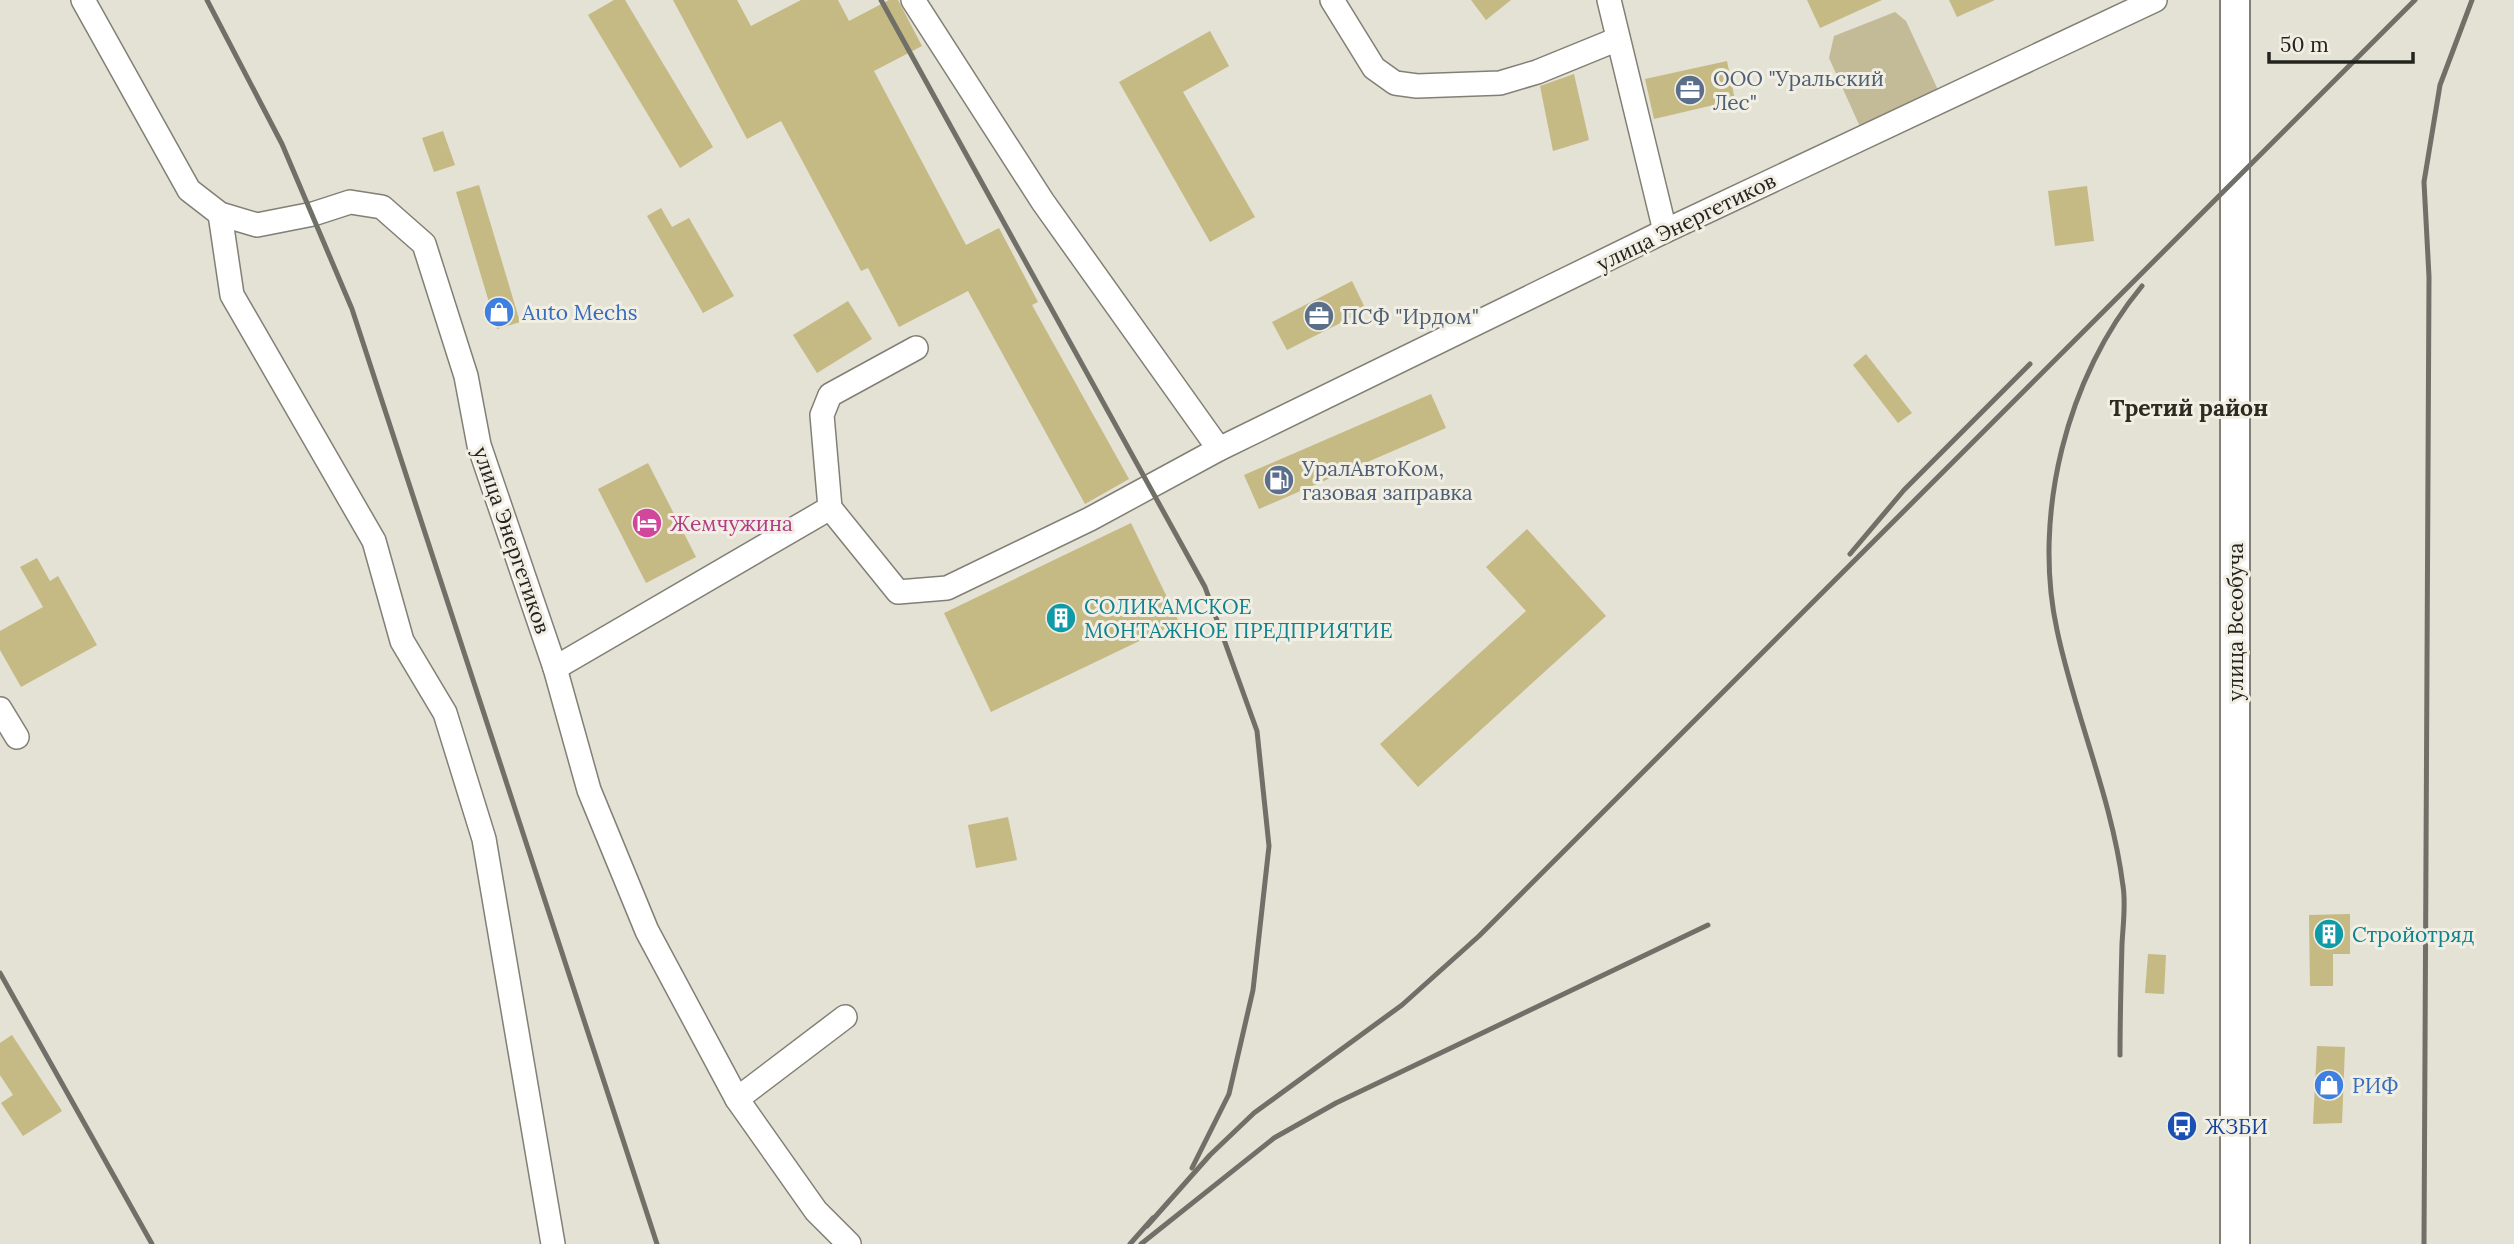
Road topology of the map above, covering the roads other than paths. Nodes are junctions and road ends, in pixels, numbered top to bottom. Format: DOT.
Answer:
graph roads {
  1 [pos="83,0"];
  2 [pos="913,0"];
  3 [pos="1332,0"];
  4 [pos="1609,0"];
  5 [pos="2155,0"];
  6 [pos="2235,0"];
  7 [pos="1618,39"];
  8 [pos="220,214"];
  9 [pos="1665,231"];
  10 [pos="916,348"];
  11 [pos="1219,449"];
  12 [pos="830,508"];
  13 [pos="555,668"];
  14 [pos="0,709"];
  15 [pos="17,737"];
  16 [pos="845,1017"];
  17 [pos="737,1100"];
  18 [pos="553,1244"];
  19 [pos="849,1244"];
  20 [pos="2235,1244"];
  1 -- 8 [label="street, улица Энергетиков"];
  2 -- 11 [label="street"];
  3 -- 7 [label="street"];
  4 -- 7 [label="street"];
  5 -- 9 [label="street, улица Энергетиков"];
  6 -- 20 [label="main road, улица Всеобуча"];
  7 -- 9 [label="street"];
  8 -- 13 [label="street, улица Энергетиков"];
  8 -- 18 [label="street"];
  9 -- 11 [label="street, улица Энергетиков"];
  10 -- 12 [label="street"];
  11 -- 12 [label="street, улица Энергетиков"];
  12 -- 13 [label="street"];
  13 -- 17 [label="street, улица Энергетиков"];
  14 -- 15 [label="street"];
  16 -- 17 [label="street"];
  17 -- 19 [label="street, улица Энергетиков"];
}
